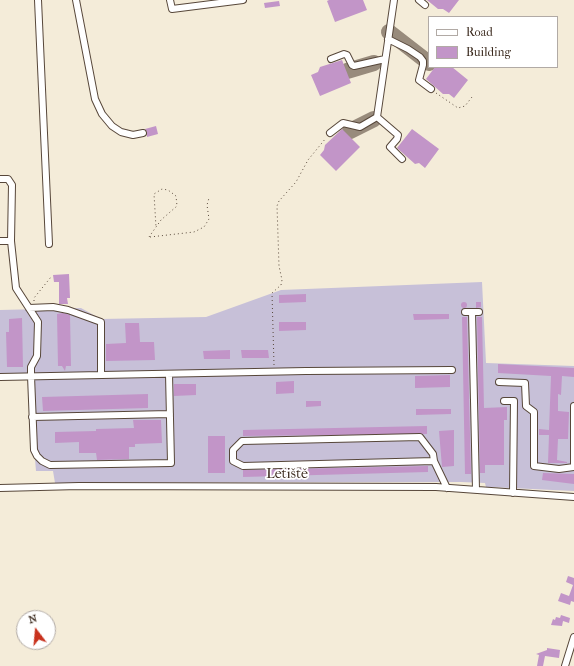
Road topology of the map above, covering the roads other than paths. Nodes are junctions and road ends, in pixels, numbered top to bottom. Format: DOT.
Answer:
graph roads {
  1 [pos="38,0"];
  2 [pos="76,0"];
  3 [pos="170,0"];
  4 [pos="241,0"];
  5 [pos="394,0"];
  6 [pos="419,0"];
  7 [pos="425,5"];
  8 [pos="388,39"];
  9 [pos="331,59"];
  10 [pos="385,59"];
  11 [pos="431,89"];
  12 [pos="377,118"];
  13 [pos="143,132"];
  14 [pos="330,133"];
  15 [pos="402,159"];
  16 [pos="0,179"];
  17 [pos="0,241"];
  18 [pos="11,241"];
  19 [pos="49,244"];
  20 [pos="32,308"];
  21 [pos="465,312"];
  22 [pos="472,312"];
  23 [pos="479,312"];
  24 [pos="452,370"];
  25 [pos="101,374"];
  26 [pos="169,374"];
  27 [pos="31,376"];
  28 [pos="0,377"];
  29 [pos="499,382"];
  30 [pos="504,401"];
  31 [pos="574,406"];
  32 [pos="170,414"];
  33 [pos="32,417"];
  34 [pos="434,461"];
  35 [pos="574,467"];
  36 [pos="0,488"];
  37 [pos="447,488"];
  38 [pos="476,490"];
  39 [pos="513,493"];
  40 [pos="574,497"];
  41 [pos="574,637"];
  42 [pos="565,666"];
  1 -- 19 [label="street"];
  2 -- 13 [label="street"];
  3 -- 4 [label="street"];
  5 -- 8 [label="street"];
  6 -- 7 [label="street"];
  8 -- 10 [label="street"];
  8 -- 11 [label="street"];
  9 -- 10 [label="street"];
  10 -- 12 [label="street"];
  12 -- 14 [label="street"];
  12 -- 15 [label="street"];
  16 -- 18 [label="street"];
  17 -- 18 [label="street"];
  18 -- 20 [label="street"];
  20 -- 25 [label="street"];
  20 -- 27 [label="street"];
  21 -- 22 [label="street"];
  22 -- 23 [label="street"];
  22 -- 38 [label="street"];
  24 -- 26 [label="street"];
  25 -- 26 [label="street"];
  25 -- 27 [label="street"];
  26 -- 32 [label="street"];
  27 -- 28 [label="street"];
  27 -- 33 [label="street"];
  29 -- 35 [label="street"];
  30 -- 39 [label="street"];
  31 -- 35 [label="street"];
  32 -- 33 [label="street"];
  32 -- 33 [label="street"];
  34 -- 34 [label="street"];
  34 -- 37 [label="street"];
  36 -- 37 [label="street, Letiště"];
  37 -- 38 [label="street, Letiště"];
  38 -- 39 [label="street, Letiště"];
  39 -- 40 [label="street, Letiště"];
  41 -- 42 [label="street"];
}
